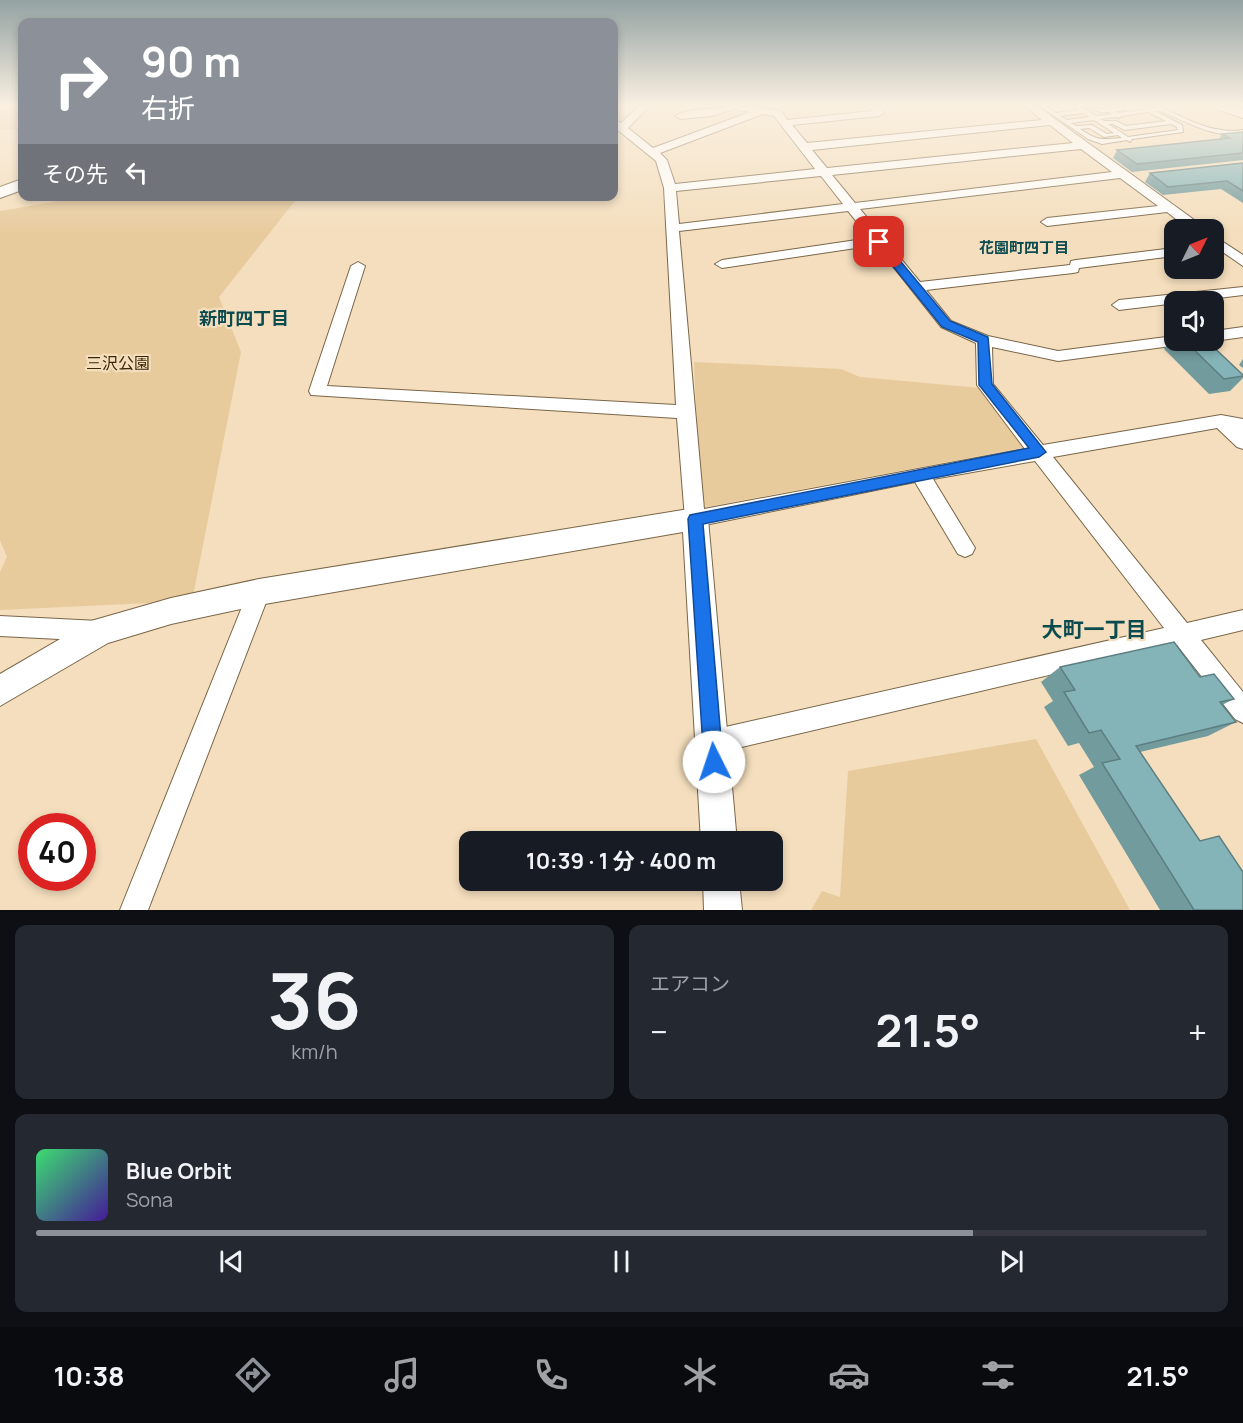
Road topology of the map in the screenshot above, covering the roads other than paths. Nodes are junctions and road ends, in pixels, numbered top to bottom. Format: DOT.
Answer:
graph roads {
  1 [pos="648,148"];
  2 [pos="662,148"];
  3 [pos="805,148"];
  4 [pos="1048,148"];
  5 [pos="1088,148"];
  6 [pos="653,152"];
  7 [pos="823,171"];
  8 [pos="1126,176"];
  9 [pos="1152,176"];
  10 [pos="18,186"];
  11 [pos="670,188"];
  12 [pos="0,193"];
  13 [pos="850,205"];
  14 [pos="1170,208"];
  15 [pos="1184,219"];
  16 [pos="1047,222"];
  17 [pos="674,228"];
  18 [pos="879,242"];
  19 [pos="1224,250"];
  20 [pos="1164,253"];
  21 [pos="1243,262"];
  22 [pos="722,264"];
  23 [pos="358,266"];
  24 [pos="915,287"];
  25 [pos="1243,291"];
  26 [pos="1119,305"];
  27 [pos="1243,332"];
  28 [pos="1224,335"];
  29 [pos="984,340"];
  30 [pos="1164,342"];
  31 [pos="685,412"];
  32 [pos="1221,421"];
  33 [pos="1243,425"];
  34 [pos="1243,442"];
  35 [pos="1039,452"];
  36 [pos="920,474"];
  37 [pos="695,519"];
  38 [pos="964,548"];
  39 [pos="259,592"];
  40 [pos="1243,620"];
  41 [pos="0,626"];
  42 [pos="101,631"];
  43 [pos="1182,634"];
  44 [pos="0,691"];
  45 [pos="1243,711"];
  46 [pos="712,742"];
  47 [pos="718,831"];
  48 [pos="722,891"];
  49 [pos="134,910"];
  50 [pos="723,910"];
  1 -- 6 [label="street"];
  2 -- 6 [label="street"];
  3 -- 7 [label="street"];
  4 -- 7 [label="street"];
  5 -- 8 [label="street"];
  6 -- 11 [label="street"];
  7 -- 11 [label="street"];
  7 -- 13 [label="street"];
  8 -- 9 [label="street"];
  8 -- 13 [label="street"];
  8 -- 14 [label="street"];
  10 -- 12 [label="street"];
  11 -- 17 [label="street"];
  13 -- 17 [label="street"];
  13 -- 18 [label="street"];
  14 -- 15 [label="street"];
  14 -- 16 [label="street"];
  17 -- 31 [label="street"];
  18 -- 22 [label="street"];
  18 -- 24 [label="street"];
  19 -- 21 [label="street"];
  20 -- 24 [label="street"];
  23 -- 31 [label="street"];
  24 -- 29 [label="street"];
  25 -- 26 [label="street"];
  27 -- 28 [label="street"];
  29 -- 30 [label="street"];
  29 -- 35 [label="street"];
  31 -- 37 [label="street"];
  32 -- 33 [label="street"];
  32 -- 34 [label="street"];
  32 -- 35 [label="street"];
  35 -- 36 [label="street"];
  35 -- 43 [label="street"];
  36 -- 37 [label="street"];
  36 -- 38 [label="street"];
  37 -- 39 [label="street"];
  37 -- 46 [label="street"];
  39 -- 42 [label="street"];
  39 -- 49 [label="street"];
  40 -- 43 [label="street"];
  41 -- 42 [label="street"];
  42 -- 44 [label="street"];
  43 -- 45 [label="street"];
  43 -- 46 [label="street"];
  46 -- 47 [label="street"];
  48 -- 50 [label="street"];
}
